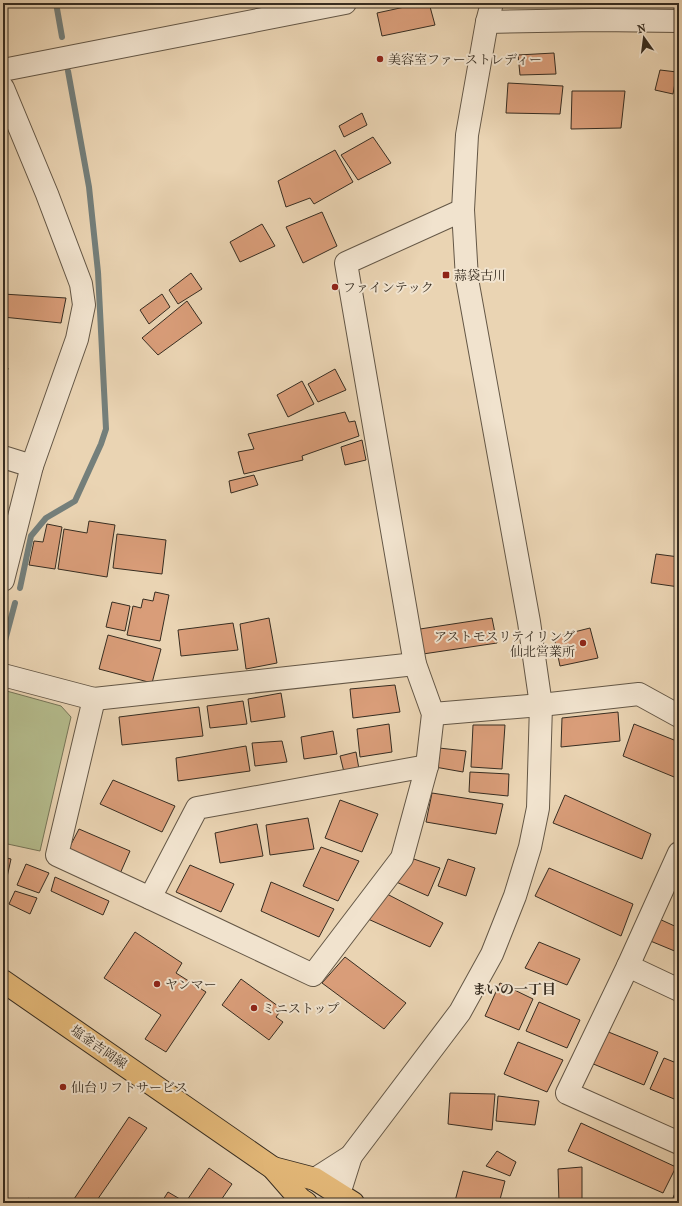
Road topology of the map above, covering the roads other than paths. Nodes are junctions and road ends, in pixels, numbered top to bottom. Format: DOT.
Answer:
graph roads {
  1 [pos="345,3"];
  2 [pos="490,13"];
  3 [pos="679,21"];
  4 [pos="3,70"];
  5 [pos="3,88"];
  6 [pos="463,210"];
  7 [pos="3,457"];
  8 [pos="32,466"];
  9 [pos="3,580"];
  10 [pos="415,664"];
  11 [pos="3,675"];
  12 [pos="94,699"];
  13 [pos="541,706"];
  14 [pos="433,714"];
  15 [pos="679,716"];
  16 [pos="427,766"];
  17 [pos="679,853"];
  18 [pos="150,898"];
  19 [pos="628,966"];
  20 [pos="3,981"];
  21 [pos="679,990"];
  22 [pos="679,1143"];
  23 [pos="351,1156"];
  24 [pos="273,1168"];
  25 [pos="315,1179"];
  26 [pos="342,1200"];
  27 [pos="301,1202"];
  1 -- 4 [label="street"];
  2 -- 3 [label="street"];
  2 -- 6 [label="street"];
  5 -- 8 [label="street"];
  6 -- 10 [label="street"];
  6 -- 13 [label="street"];
  7 -- 8 [label="street"];
  8 -- 9 [label="street"];
  10 -- 12 [label="street"];
  10 -- 14 [label="street"];
  11 -- 12 [label="street"];
  12 -- 18 [label="street"];
  13 -- 14 [label="street"];
  13 -- 15 [label="street"];
  13 -- 23 [label="street"];
  14 -- 16 [label="street"];
  16 -- 18 [label="street"];
  16 -- 18 [label="street"];
  17 -- 19 [label="street"];
  19 -- 21 [label="street"];
  19 -- 22 [label="street"];
  20 -- 24 [label="main road, 塩釜吉岡線"];
  23 -- 25 [label="street"];
  23 -- 26 [label="street"];
  24 -- 25 [label="main road, 塩釜吉岡線"];
  24 -- 27 [label="main road, 塩釜吉岡線"];
  25 -- 26 [label="main road, 塩釜吉岡線"];
  25 -- 27 [label="main road"];
}
